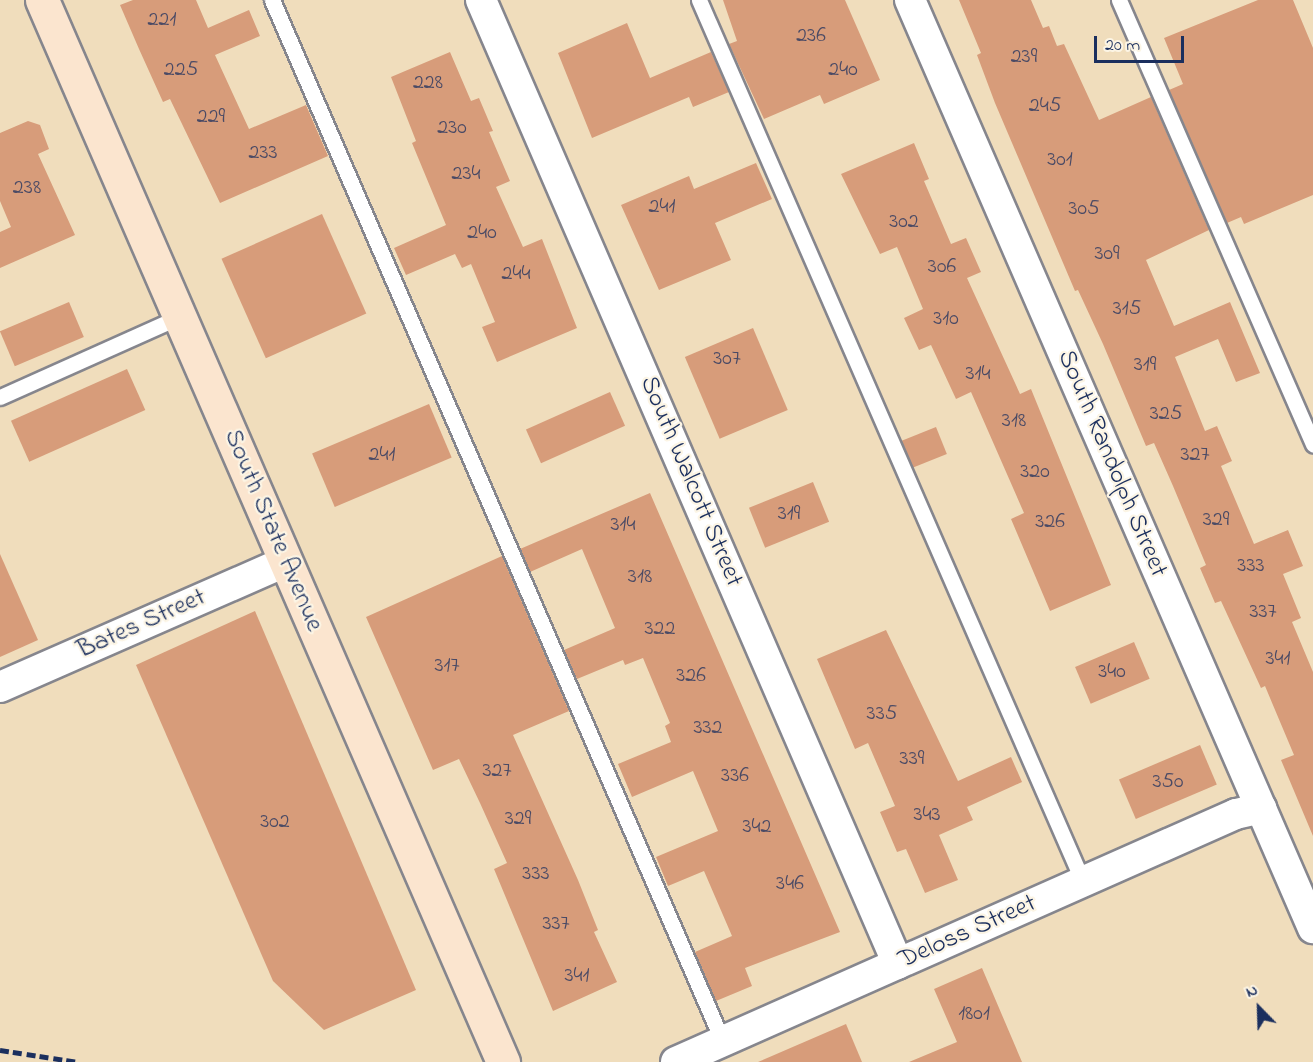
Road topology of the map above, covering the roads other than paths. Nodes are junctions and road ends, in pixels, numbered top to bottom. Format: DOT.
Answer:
graph roads {
  1 [pos="42,0"];
  2 [pos="272,0"];
  3 [pos="481,0"];
  4 [pos="699,0"];
  5 [pos="910,0"];
  6 [pos="1119,0"];
  7 [pos="179,317"];
  8 [pos="0,397"];
  9 [pos="1313,444"];
  10 [pos="285,562"];
  11 [pos="0,687"];
  12 [pos="1261,808"];
  13 [pos="1083,882"];
  14 [pos="1313,928"];
  15 [pos="898,964"];
  16 [pos="723,1042"];
  17 [pos="503,1062"];
  18 [pos="676,1062"];
  1 -- 7 [label="street, South State Avenue"];
  2 -- 16 [label="lane"];
  3 -- 15 [label="street, South Walcott Street"];
  4 -- 13 [label="lane"];
  5 -- 12 [label="street, South Randolph Street"];
  6 -- 9 [label="lane"];
  7 -- 8 [label="lane"];
  7 -- 10 [label="street, South State Avenue"];
  10 -- 11 [label="street, Bates Street"];
  10 -- 17 [label="street, South State Avenue"];
  12 -- 13 [label="street, Deloss Street"];
  12 -- 14 [label="street, South Randolph Street"];
  13 -- 15 [label="street, Deloss Street"];
  15 -- 16 [label="street, Deloss Street"];
  16 -- 18 [label="street, Deloss Street"];
}
